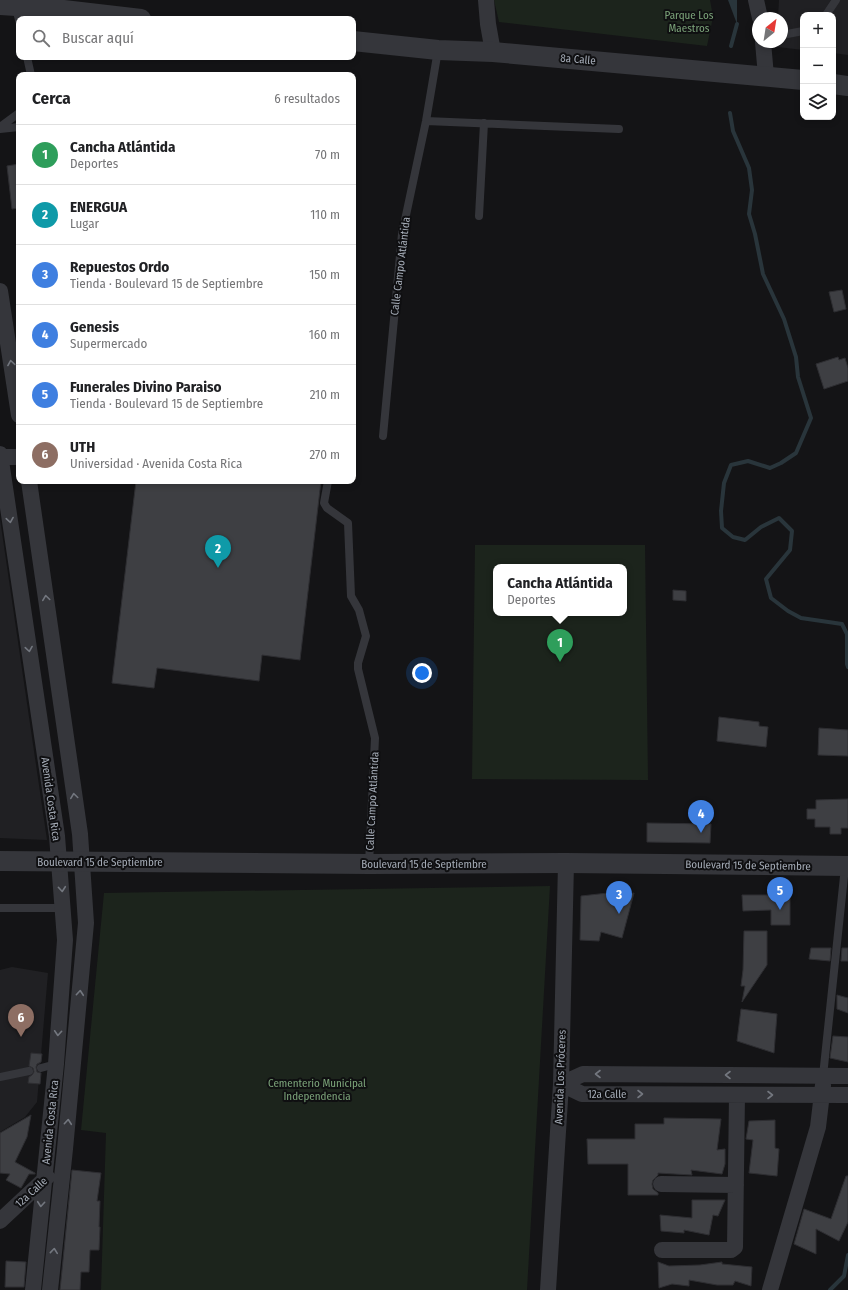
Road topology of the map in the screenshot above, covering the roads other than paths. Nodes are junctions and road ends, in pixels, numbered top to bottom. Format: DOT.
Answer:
graph roads {
  1 [pos="486,0"];
  2 [pos="756,0"];
  3 [pos="836,0"];
  4 [pos="12,10"];
  5 [pos="759,12"];
  6 [pos="828,12"];
  7 [pos="115,16"];
  8 [pos="800,32"];
  9 [pos="788,34"];
  10 [pos="356,40"];
  11 [pos="764,48"];
  12 [pos="438,50"];
  13 [pos="493,52"];
  14 [pos="28,60"];
  15 [pos="30,72"];
  16 [pos="766,76"];
  17 [pos="800,80"];
  18 [pos="836,84"];
  19 [pos="848,86"];
  20 [pos="16,116"];
  21 [pos="426,121"];
  22 [pos="484,123"];
  23 [pos="16,127"];
  24 [pos="0,128"];
  25 [pos="619,129"];
  26 [pos="479,216"];
  27 [pos="0,291"];
  28 [pos="16,395"];
  29 [pos="383,436"];
  30 [pos="0,456"];
  31 [pos="16,457"];
  32 [pos="2,477"];
  33 [pos="29,484"];
  34 [pos="327,484"];
  35 [pos="0,862"];
  36 [pos="60,862"];
  37 [pos="82,862"];
  38 [pos="369,864"];
  39 [pos="566,864"];
  40 [pos="847,867"];
  41 [pos="0,908"];
  42 [pos="63,908"];
  43 [pos="29,1071"];
  44 [pos="823,1076"];
  45 [pos="848,1076"];
  46 [pos="0,1077"];
  47 [pos="561,1084"];
  48 [pos="737,1094"];
  49 [pos="822,1095"];
  50 [pos="848,1095"];
  51 [pos="63,1166"];
  52 [pos="44,1179"];
  53 [pos="661,1184"];
  54 [pos="736,1185"];
  55 [pos="0,1221"];
  56 [pos="662,1250"];
  57 [pos="33,1290"];
  58 [pos="50,1290"];
  59 [pos="548,1290"];
  60 [pos="770,1290"];
  1 -- 13 [label="street"];
  2 -- 5 [label="street"];
  3 -- 6 [label="lane"];
  4 -- 7 [label="street"];
  8 -- 9 [label="lane"];
  10 -- 12 [label="street, 8a Calle"];
  11 -- 16 [label="street"];
  12 -- 13 [label="street, 8a Calle"];
  12 -- 21 [label="lane, Calle Campo Atlántida"];
  13 -- 16 [label="street, 8a Calle"];
  14 -- 15 [label="lane"];
  16 -- 17 [label="street, 8a Calle"];
  18 -- 19 [label="street"];
  20 -- 24 [label="lane"];
  21 -- 22 [label="lane"];
  21 -- 29 [label="lane, Calle Campo Atlántida"];
  22 -- 25 [label="lane"];
  22 -- 26 [label="lane"];
  23 -- 24 [label="lane"];
  28 -- 27 [label="street, one-way"];
  30 -- 31 [label="street"];
  30 -- 32 [label="street, Avenida Costa Rica"];
  32 -- 36 [label="street, Avenida Costa Rica, one-way"];
  37 -- 33 [label="street, Avenida Costa Rica, one-way"];
  34 -- 38 [label="lane, Calle Campo Atlántida"];
  35 -- 36 [label="street, Boulevard 15 de Septiembre"];
  36 -- 37 [label="street, Boulevard 15 de Septiembre"];
  36 -- 42 [label="street, Avenida Costa Rica, one-way"];
  37 -- 38 [label="street, Boulevard 15 de Septiembre"];
  51 -- 37 [label="street, Avenida Costa Rica, one-way"];
  38 -- 39 [label="street, Boulevard 15 de Septiembre"];
  39 -- 40 [label="street, Boulevard 15 de Septiembre"];
  39 -- 47 [label="street, Avenida Los Próceres"];
  40 -- 44 [label="lane"];
  41 -- 42 [label="lane"];
  42 -- 52 [label="street, Avenida Costa Rica, one-way"];
  43 -- 46 [label="lane"];
  44 -- 45 [label="street, 12a Calle"];
  44 -- 47 [label="street, 12a Calle, one-way"];
  44 -- 49 [label="street"];
  47 -- 48 [label="street, 12a Calle, one-way"];
  47 -- 59 [label="street, Avenida Los Próceres"];
  48 -- 49 [label="street, 12a Calle, one-way"];
  48 -- 54 [label="street"];
  49 -- 50 [label="street, 12a Calle"];
  49 -- 60 [label="street"];
  51 -- 52 [label="street, 12a Calle"];
  58 -- 51 [label="street, Avenida Costa Rica, one-way"];
  52 -- 55 [label="street, 12a Calle"];
  52 -- 57 [label="street, Avenida Costa Rica, one-way"];
  53 -- 54 [label="street"];
  54 -- 56 [label="street"];
}
